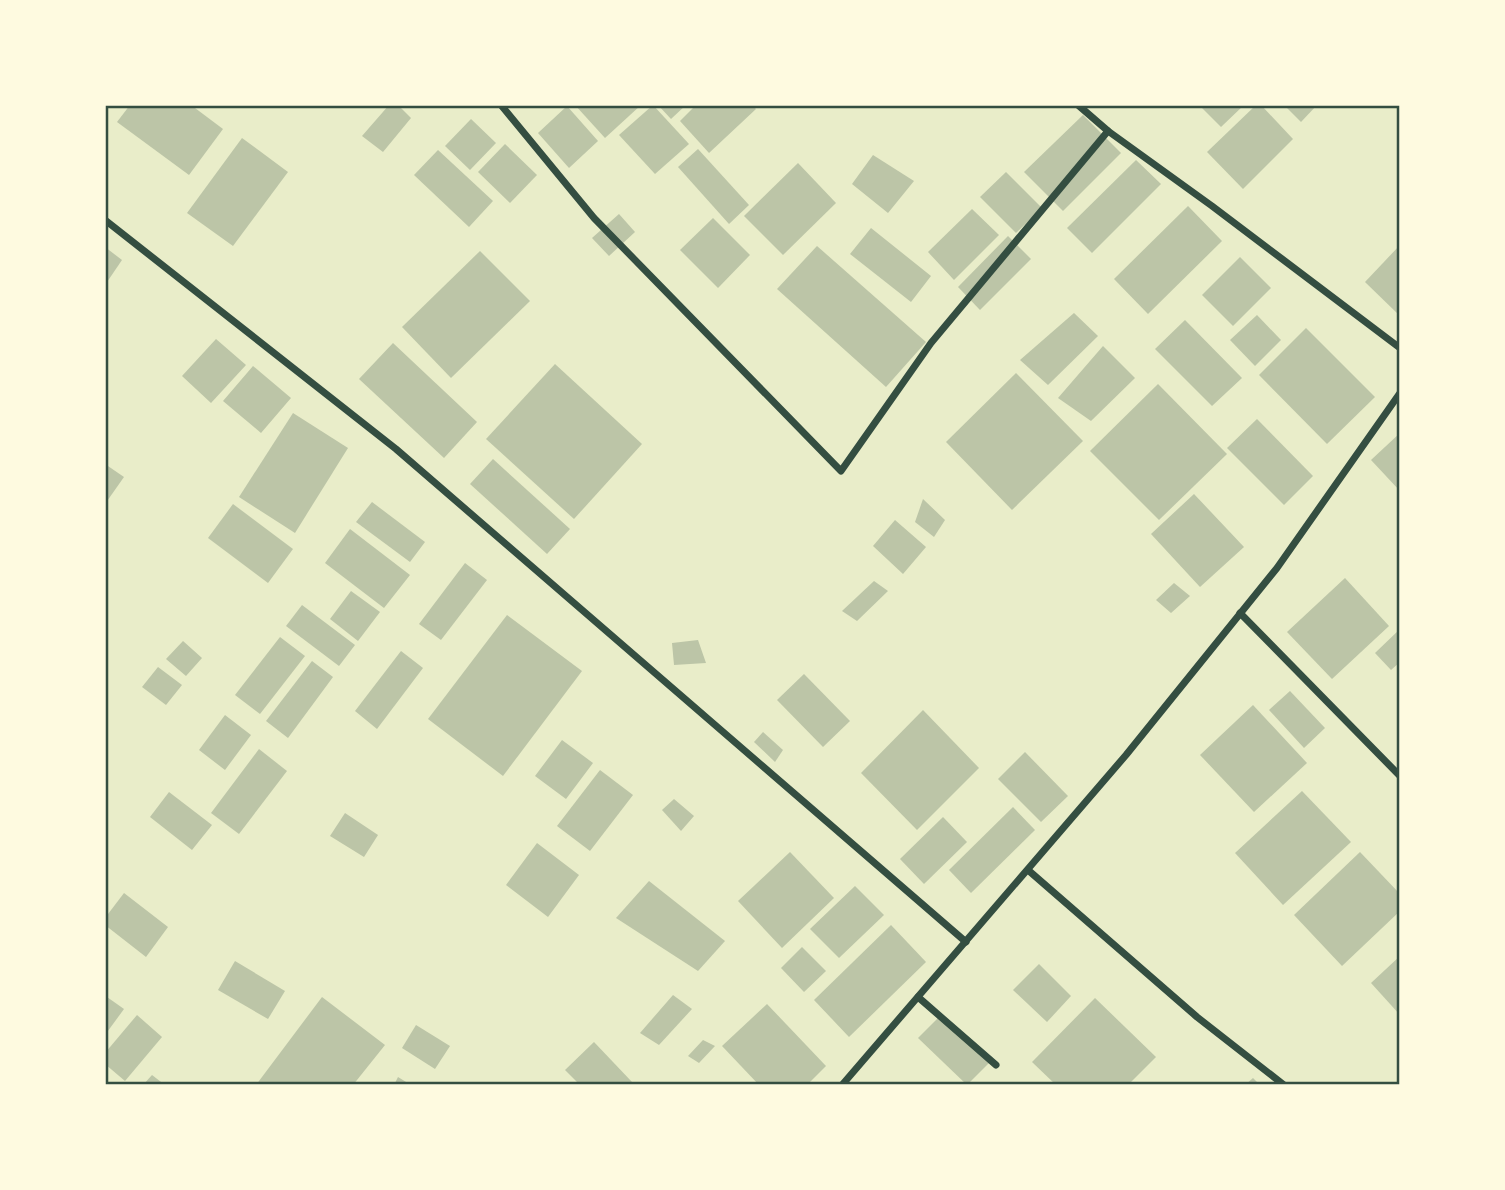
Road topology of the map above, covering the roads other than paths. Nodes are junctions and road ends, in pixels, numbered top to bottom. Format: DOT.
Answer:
graph roads {
  1 [pos="502,105"];
  2 [pos="1078,105"];
  3 [pos="1108,131"];
  4 [pos="105,220"];
  5 [pos="1400,348"];
  6 [pos="1400,393"];
  7 [pos="1240,613"];
  8 [pos="1400,776"];
  9 [pos="1028,870"];
  10 [pos="966,942"];
  11 [pos="918,997"];
  12 [pos="996,1066"];
  13 [pos="842,1085"];
  14 [pos="1284,1085"];
  1 -- 3 [label="street"];
  2 -- 3 [label="street"];
  3 -- 5 [label="street"];
  4 -- 10 [label="street"];
  6 -- 7 [label="street"];
  7 -- 8 [label="street"];
  7 -- 9 [label="street"];
  9 -- 10 [label="street"];
  9 -- 14 [label="street"];
  10 -- 11 [label="street"];
  11 -- 12 [label="street"];
  11 -- 13 [label="street"];
}
